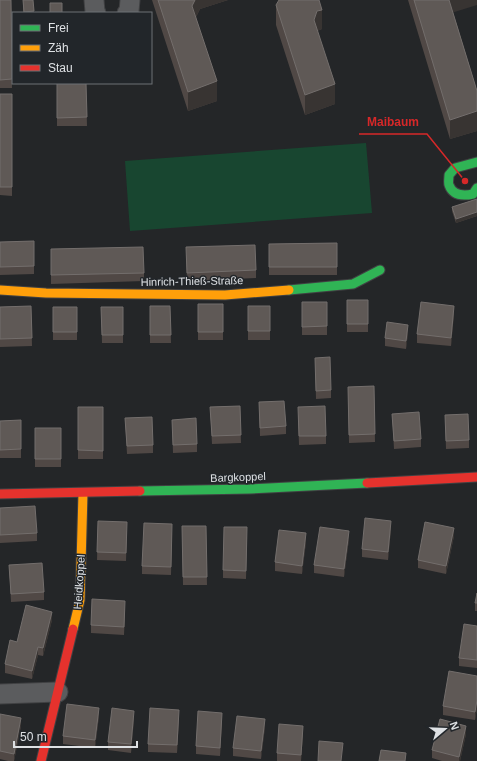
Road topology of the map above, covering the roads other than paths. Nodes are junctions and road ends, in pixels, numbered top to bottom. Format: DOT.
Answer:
graph roads {
  1 [pos="94,0"];
  2 [pos="130,0"];
  3 [pos="95,12"];
  4 [pos="128,12"];
  5 [pos="473,167"];
  6 [pos="477,188"];
  7 [pos="380,270"];
  8 [pos="0,290"];
  9 [pos="477,478"];
  10 [pos="83,493"];
  11 [pos="0,494"];
  12 [pos="58,692"];
  13 [pos="0,694"];
  14 [pos="41,761"];
  1 -- 3 [label="street"];
  2 -- 4 [label="street"];
  5 -- 6 [label="street"];
  7 -- 8 [label="street, Hinrich-Thieß-Straße"];
  9 -- 10 [label="street, Bargkoppel"];
  10 -- 11 [label="street, Bargkoppel"];
  10 -- 12 [label="street, Heidkoppel"];
  12 -- 13 [label="street"];
  12 -- 14 [label="street, Heidkoppel"];
}
